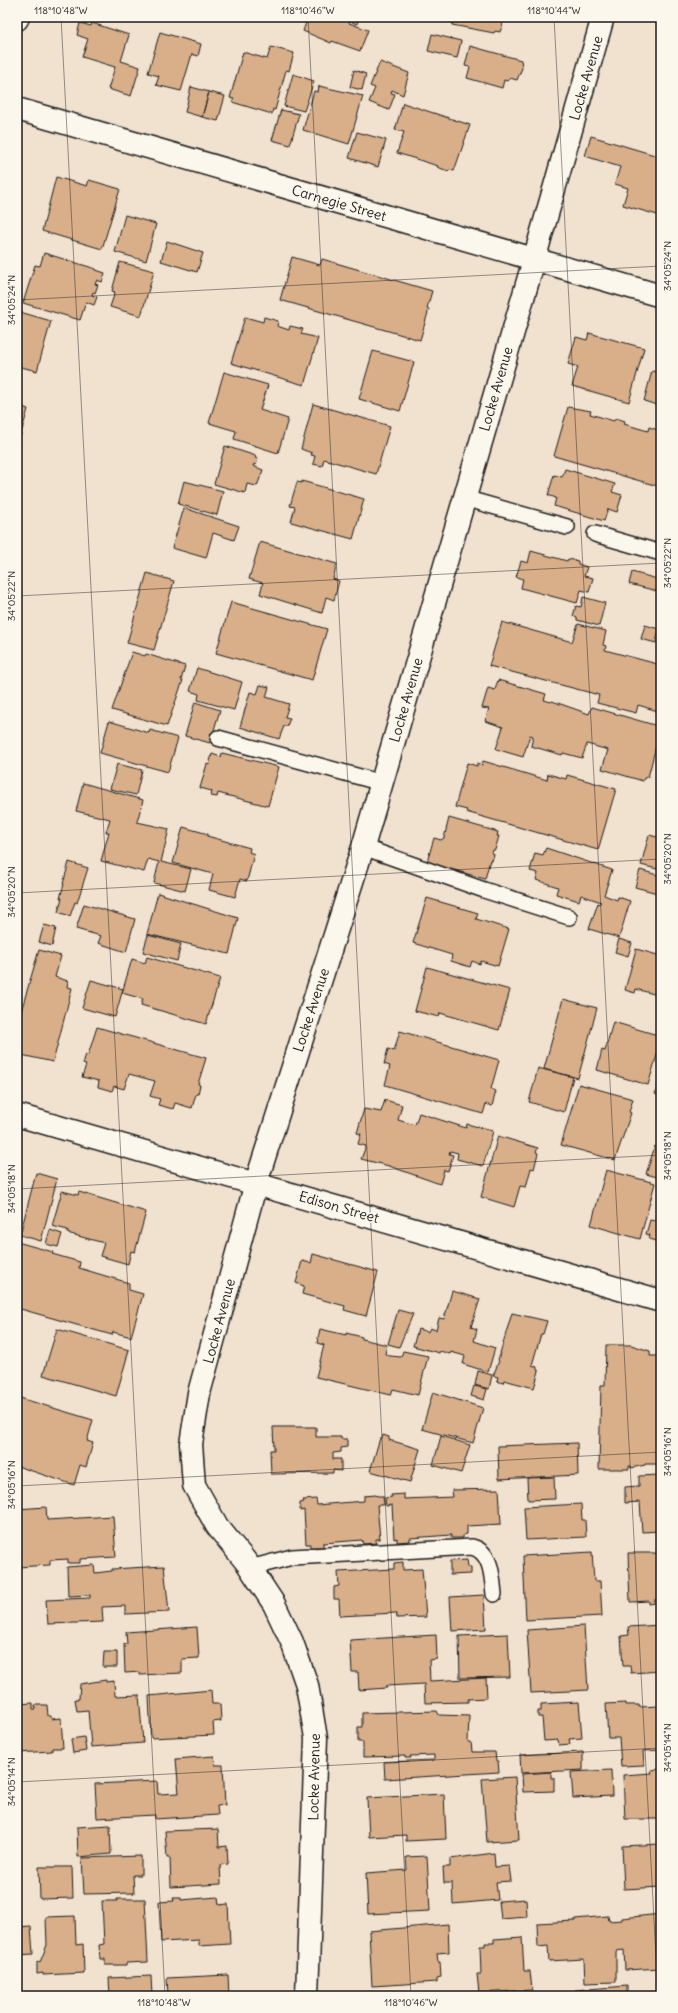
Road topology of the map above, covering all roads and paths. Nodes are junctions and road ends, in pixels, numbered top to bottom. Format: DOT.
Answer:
graph roads {
  1 [pos="603,17"];
  2 [pos="17,109"];
  3 [pos="534,260"];
  4 [pos="661,296"];
  5 [pos="464,498"];
  6 [pos="567,527"];
  7 [pos="595,534"];
  8 [pos="661,553"];
  9 [pos="218,738"];
  10 [pos="382,783"];
  11 [pos="363,847"];
  12 [pos="569,917"];
  13 [pos="17,1115"];
  14 [pos="256,1183"];
  15 [pos="661,1301"];
  16 [pos="250,1568"];
  17 [pos="494,1594"];
  18 [pos="307,1996"];
  1 -- 3 [label="street, Locke Avenue"];
  2 -- 3 [label="street, Carnegie Street"];
  3 -- 4 [label="street, Carnegie Street"];
  3 -- 5 [label="street, Locke Avenue"];
  5 -- 6 [label="lane"];
  5 -- 10 [label="street, Locke Avenue"];
  7 -- 8 [label="lane"];
  9 -- 10 [label="lane"];
  10 -- 11 [label="street, Locke Avenue"];
  11 -- 12 [label="lane"];
  11 -- 14 [label="street, Locke Avenue"];
  13 -- 14 [label="street, Edison Street"];
  14 -- 15 [label="street, Edison Street"];
  14 -- 16 [label="street, Locke Avenue"];
  16 -- 17 [label="lane"];
  16 -- 18 [label="street, Locke Avenue"];
}
